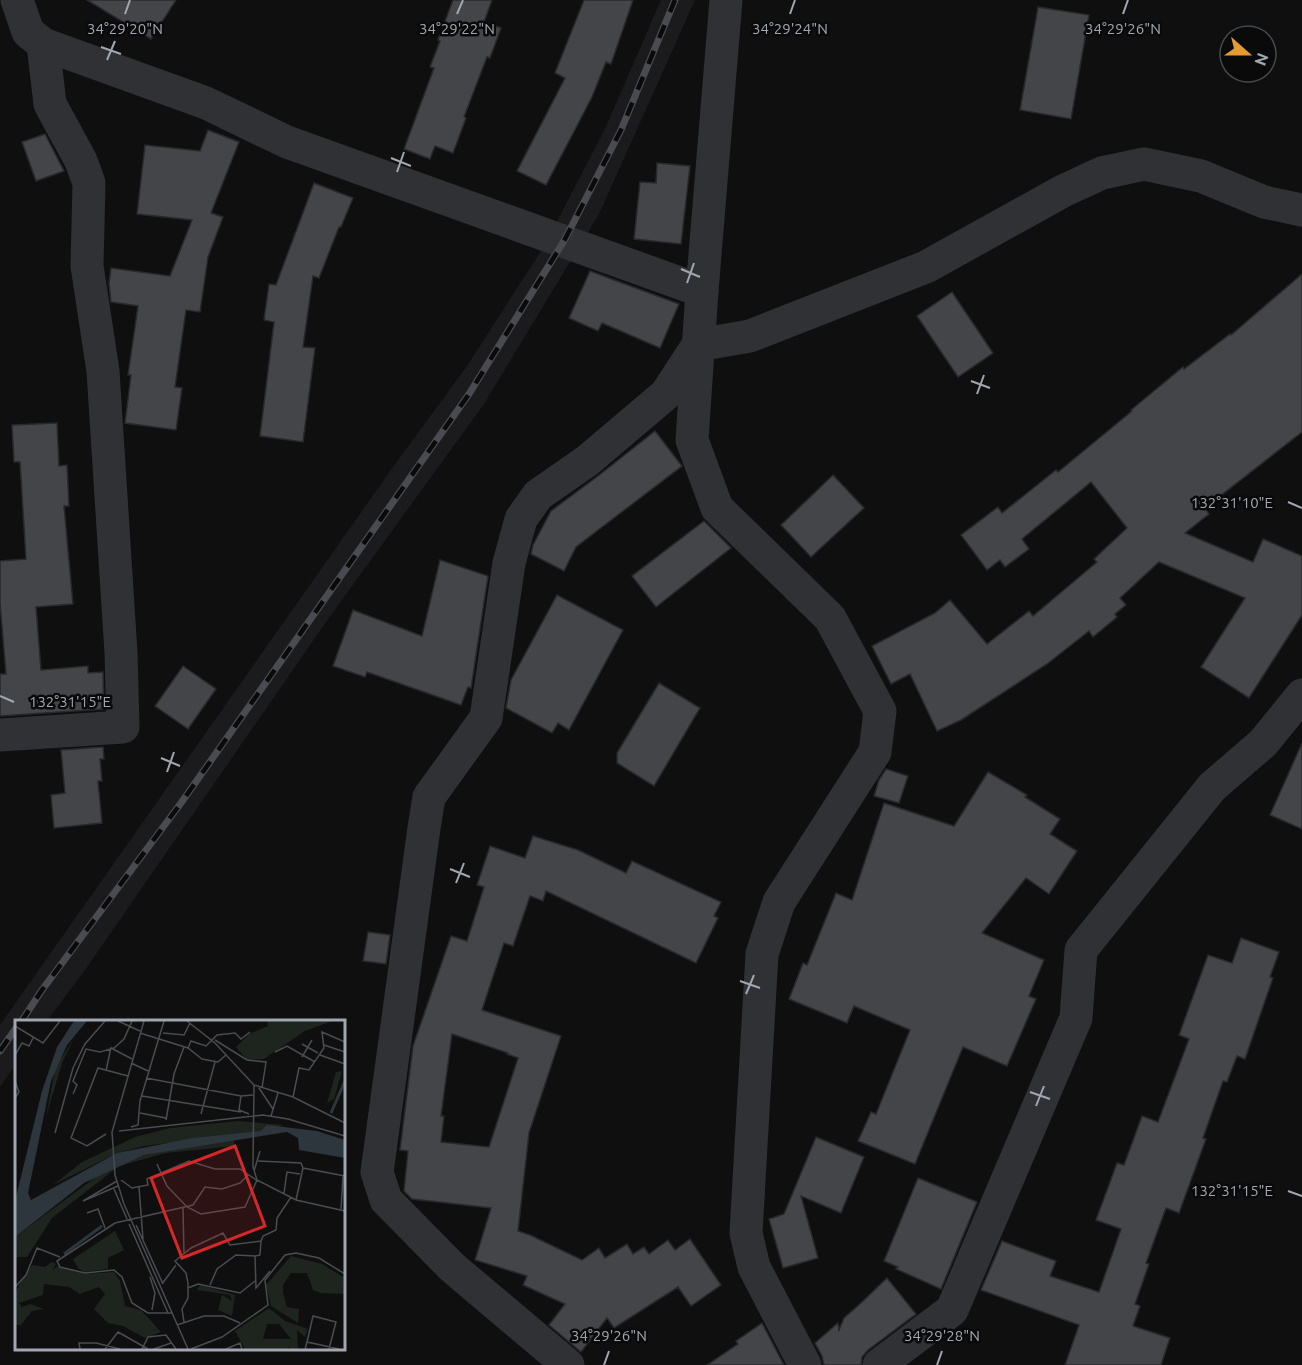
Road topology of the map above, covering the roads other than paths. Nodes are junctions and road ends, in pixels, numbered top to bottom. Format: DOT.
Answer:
graph roads {
  1 [pos="17,0"];
  2 [pos="726,0"];
  3 [pos="43,44"];
  4 [pos="1302,207"];
  5 [pos="702,291"];
  6 [pos="698,345"];
  7 [pos="1302,695"];
  8 [pos="0,735"];
  9 [pos="568,1365"];
  10 [pos="805,1365"];
  11 [pos="879,1365"];
  1 -- 3 [label="street"];
  2 -- 5 [label="street"];
  3 -- 5 [label="street"];
  3 -- 8 [label="street"];
  4 -- 6 [label="street"];
  5 -- 6 [label="street"];
  6 -- 9 [label="street"];
  6 -- 10 [label="street"];
  7 -- 11 [label="street"];
}
